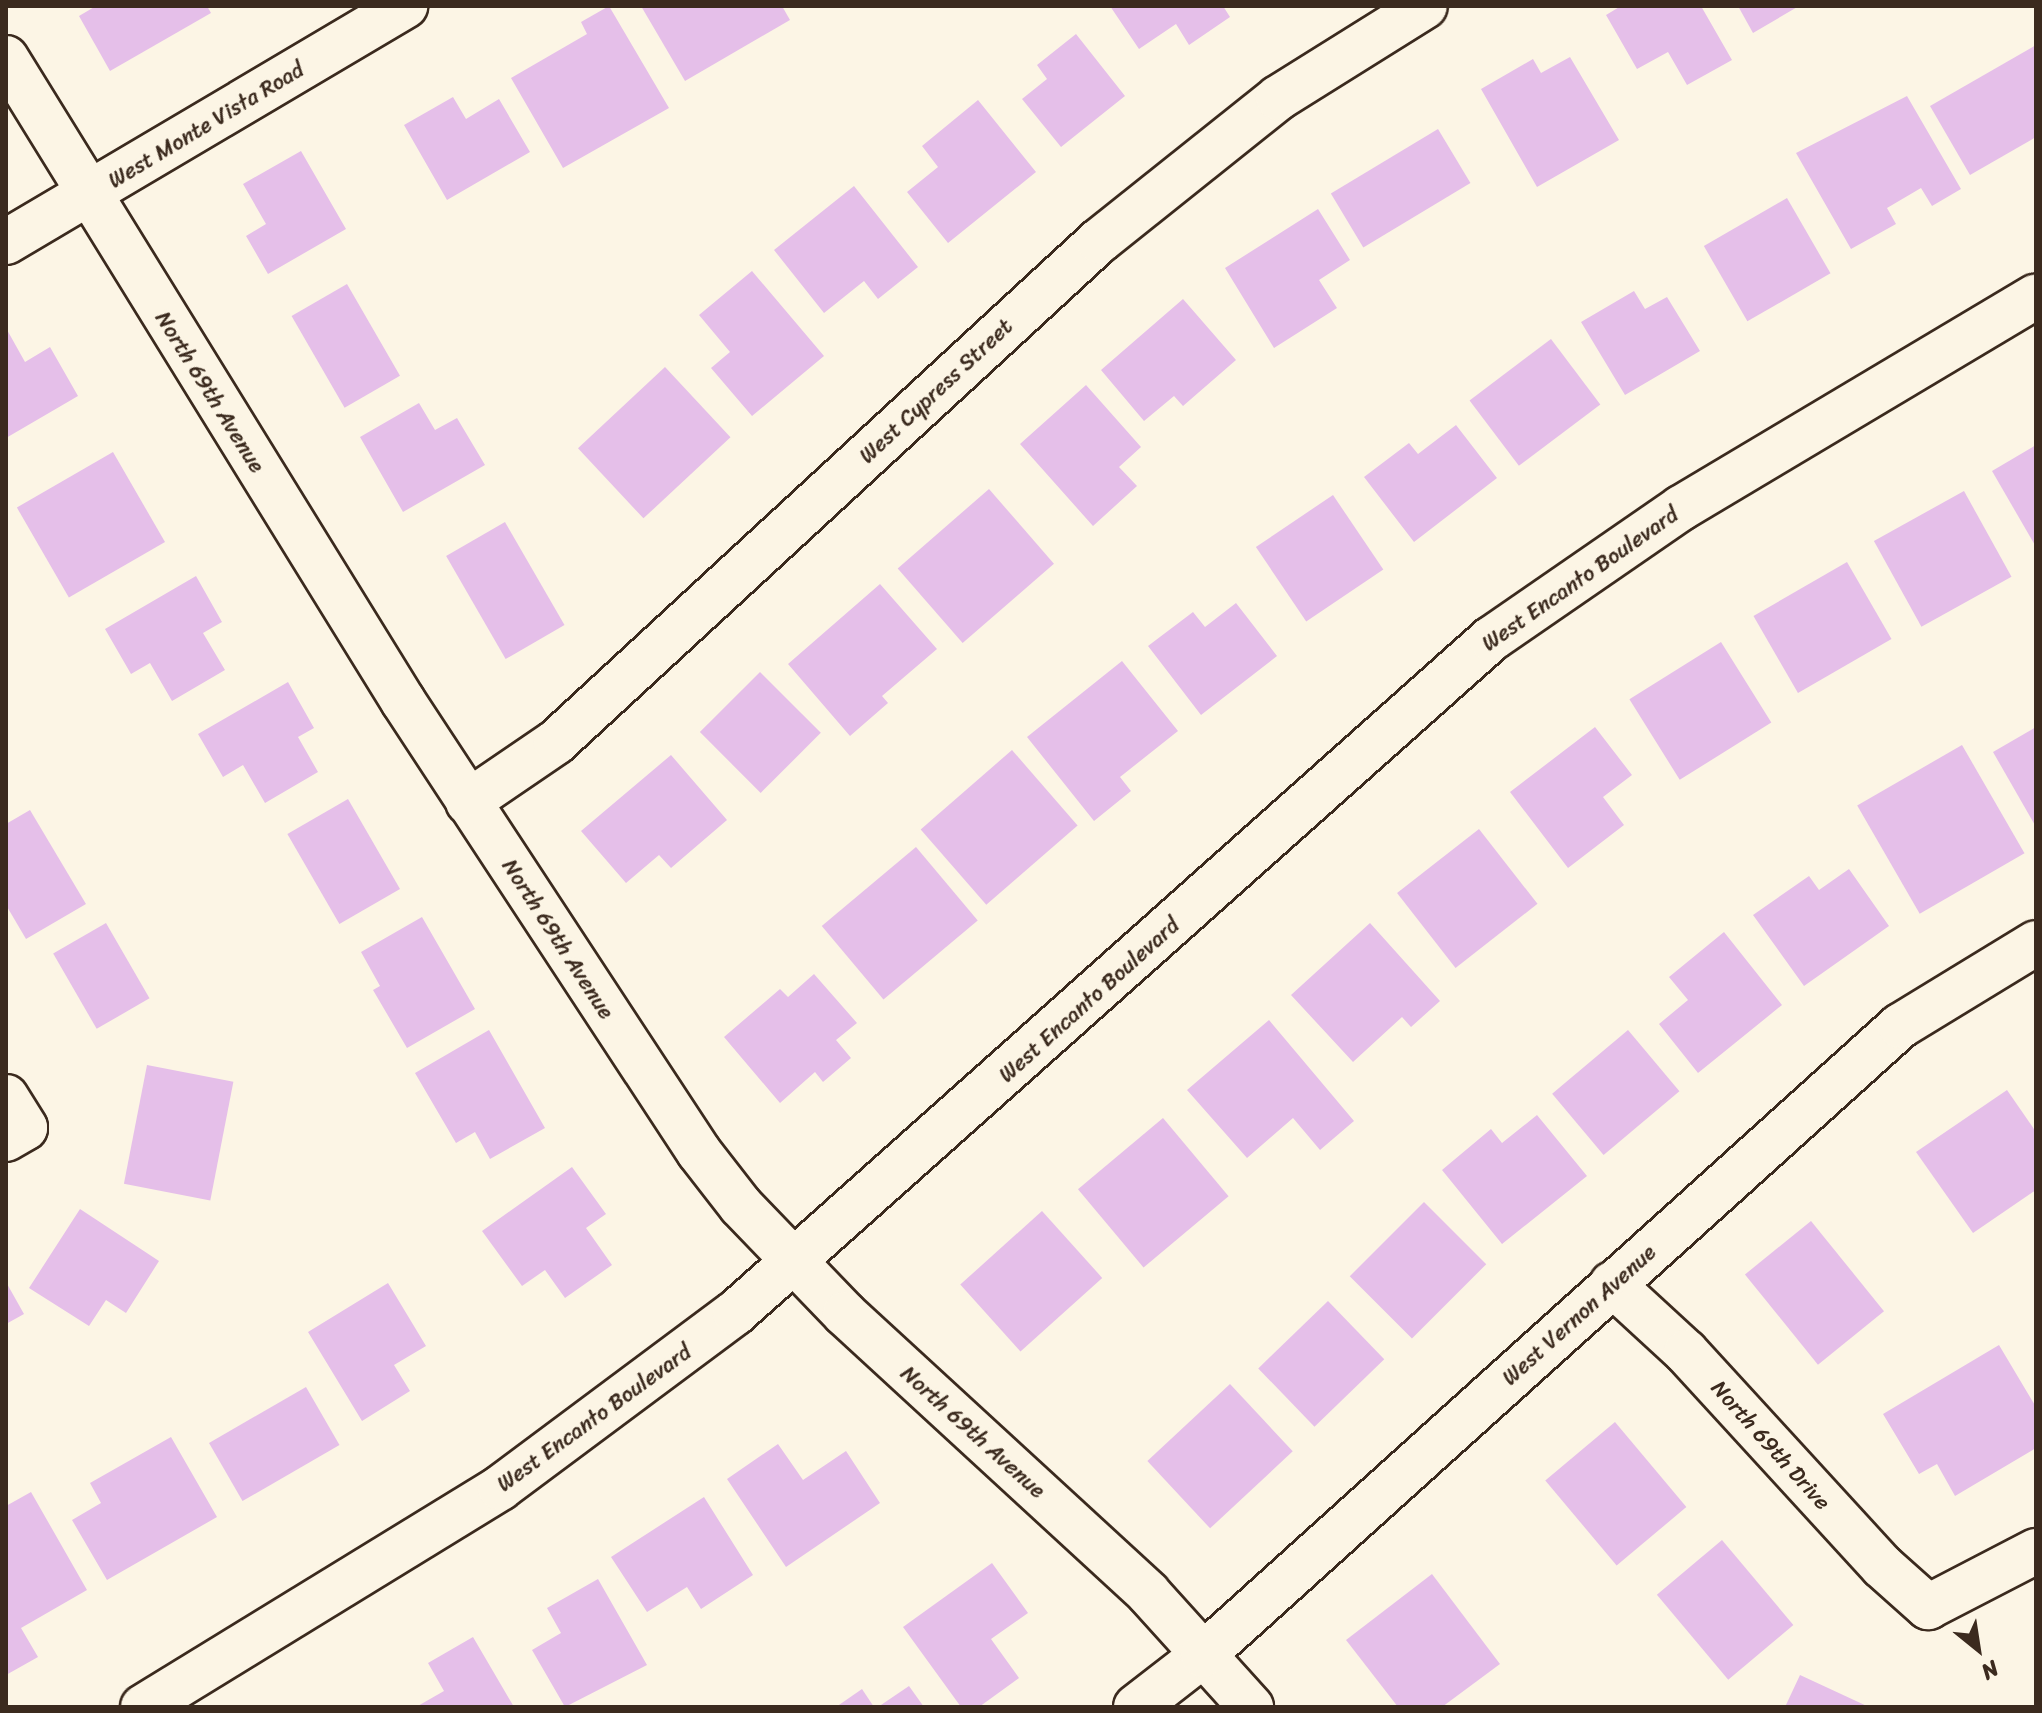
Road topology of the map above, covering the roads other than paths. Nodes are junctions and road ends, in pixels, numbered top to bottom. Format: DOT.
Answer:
graph roads {
  1 [pos="405,6"];
  2 [pos="1425,6"];
  3 [pos="6,58"];
  4 [pos="87,196"];
  5 [pos="6,242"];
  6 [pos="2036,296"];
  7 [pos="468,802"];
  8 [pos="2036,943"];
  9 [pos="795,1260"];
  10 [pos="1612,1284"];
  11 [pos="2036,1551"];
  12 [pos="1203,1655"];
  13 [pos="143,1707"];
  14 [pos="1136,1707"];
  15 [pos="1251,1707"];
  1 -- 4 [label="street, West Monte Vista Road"];
  2 -- 7 [label="street, West Cypress Street"];
  3 -- 4 [label="street, North 69th Avenue"];
  4 -- 5 [label="street, West Monte Vista Road"];
  4 -- 7 [label="street, North 69th Avenue"];
  6 -- 9 [label="street, West Encanto Boulevard"];
  7 -- 9 [label="street, North 69th Avenue"];
  8 -- 10 [label="street, West Vernon Avenue"];
  9 -- 12 [label="street, North 69th Avenue"];
  9 -- 13 [label="street, West Encanto Boulevard"];
  10 -- 11 [label="street, North 69th Drive"];
  10 -- 12 [label="street, West Vernon Avenue"];
  12 -- 14 [label="street, West Vernon Avenue"];
  12 -- 15 [label="street, North 69th Avenue"];
}
